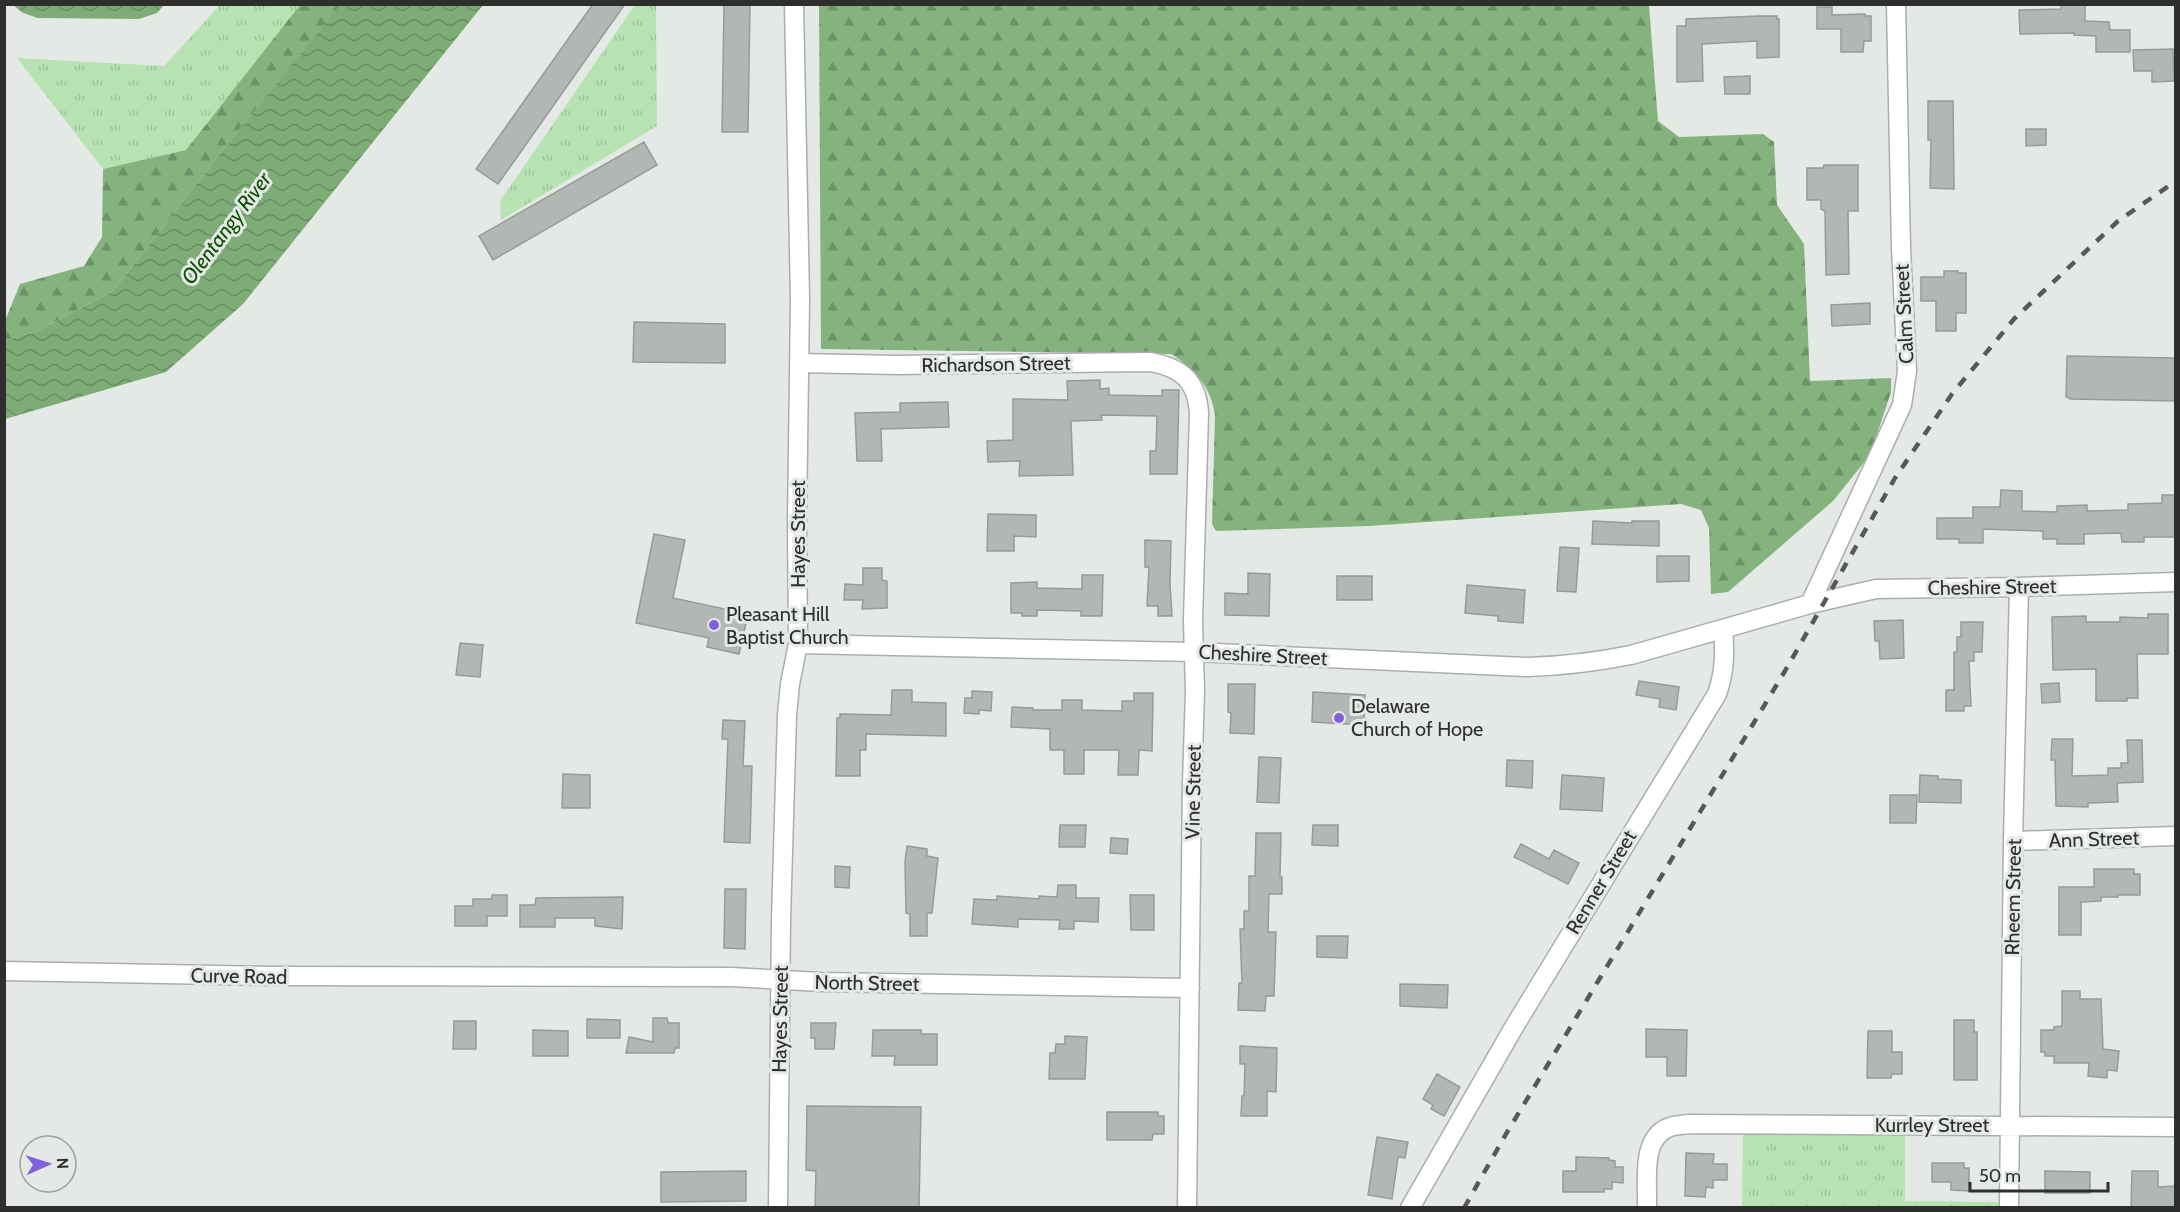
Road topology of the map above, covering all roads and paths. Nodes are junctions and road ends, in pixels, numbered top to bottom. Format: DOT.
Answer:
graph roads {
  1 [pos="794,4"];
  2 [pos="1896,4"];
  3 [pos="799,363"];
  4 [pos="1188,379"];
  5 [pos="2175,582"];
  6 [pos="2019,587"];
  7 [pos="1810,604"];
  8 [pos="1723,629"];
  9 [pos="798,644"];
  10 [pos="1194,652"];
  11 [pos="2175,836"];
  12 [pos="2013,841"];
  13 [pos="4,971"];
  14 [pos="473,977"];
  15 [pos="780,980"];
  16 [pos="1190,988"];
  17 [pos="2010,1125"];
  18 [pos="2175,1127"];
  19 [pos="778,1208"];
  20 [pos="1187,1208"];
  21 [pos="1410,1208"];
  22 [pos="1647,1208"];
  23 [pos="2009,1208"];
  1 -- 3 [label="street, Hayes Street"];
  2 -- 7 [label="street, Calm Street"];
  3 -- 4 [label="street, Richardson Street"];
  3 -- 9 [label="street, Hayes Street"];
  4 -- 10 [label="street, Vine Street"];
  5 -- 6 [label="street, Cheshire Street"];
  6 -- 7 [label="street, Cheshire Street"];
  6 -- 12 [label="street, Rheem Street"];
  7 -- 8 [label="street"];
  8 -- 10 [label="street, Cheshire Street"];
  8 -- 21 [label="street, Renner Street"];
  9 -- 10 [label="street, Cheshire Street"];
  9 -- 15 [label="street, Hayes Street"];
  10 -- 16 [label="street, Vine Street"];
  11 -- 12 [label="street, Ann Street"];
  12 -- 17 [label="street, Rheem Street"];
  13 -- 14 [label="street, Curve Road"];
  14 -- 15 [label="street, North Street"];
  15 -- 16 [label="street, North Street"];
  15 -- 19 [label="street, Hayes Street"];
  16 -- 20 [label="street, Vine Street"];
  17 -- 18 [label="street, Kurrley Street"];
  17 -- 22 [label="street, Kurrley Street"];
  17 -- 23 [label="street, Rheem Street"];
}
